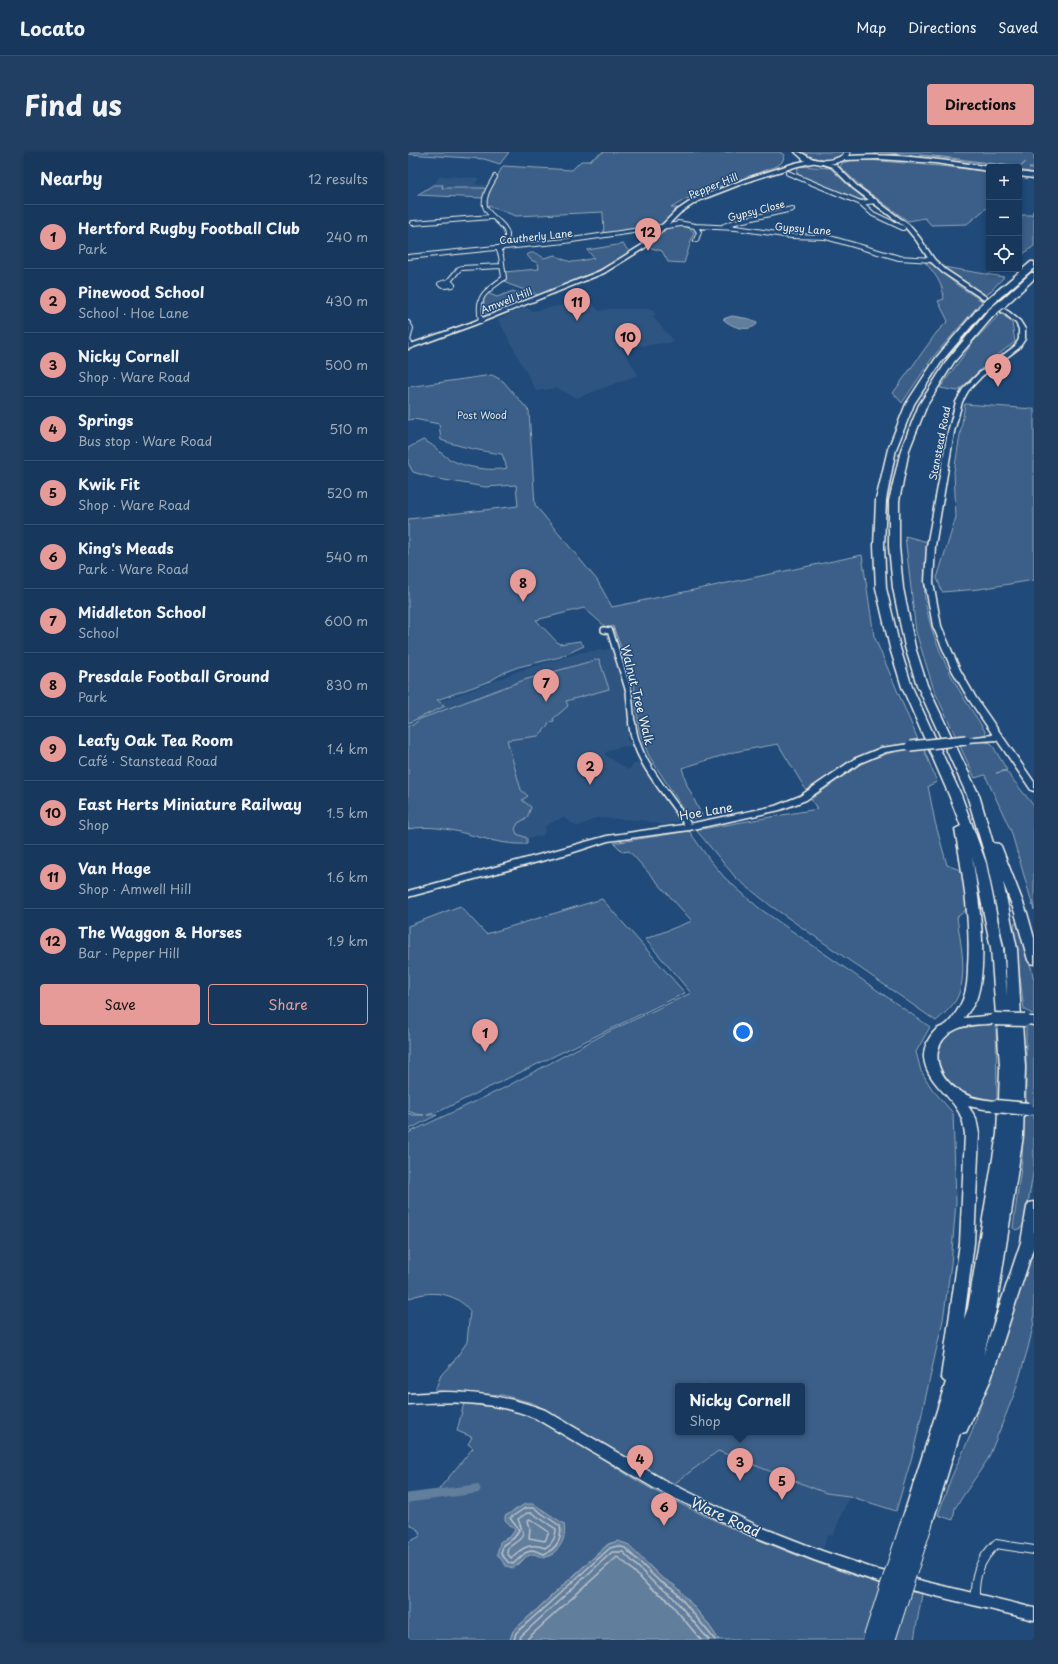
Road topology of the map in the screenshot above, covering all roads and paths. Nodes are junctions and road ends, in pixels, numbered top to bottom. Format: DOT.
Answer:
graph roads {
  1 [pos="851,152"];
  2 [pos="797,153"];
  3 [pos="841,159"];
  4 [pos="818,162"];
  5 [pos="986,166"];
  6 [pos="986,169"];
  7 [pos="788,172"];
  8 [pos="1022,173"];
  9 [pos="1034,175"];
  10 [pos="495,177"];
  11 [pos="750,179"];
  12 [pos="874,201"];
  13 [pos="861,203"];
  14 [pos="792,209"];
  15 [pos="491,217"];
  16 [pos="413,223"];
  17 [pos="666,223"];
  18 [pos="695,226"];
  19 [pos="724,226"];
  20 [pos="903,228"];
  21 [pos="696,240"];
  22 [pos="502,247"];
  23 [pos="408,257"];
  24 [pos="1034,259"];
  25 [pos="932,260"];
  26 [pos="1034,264"];
  27 [pos="501,266"];
  28 [pos="609,268"];
  29 [pos="1017,277"];
  30 [pos="1032,277"];
  31 [pos="449,281"];
  32 [pos="988,310"];
  33 [pos="481,321"];
  34 [pos="408,323"];
  35 [pos="410,346"];
  36 [pos="604,630"];
  37 [pos="999,737"];
  38 [pos="1034,788"];
  39 [pos="955,795"];
  40 [pos="973,795"];
  41 [pos="689,827"];
  42 [pos="408,894"];
  43 [pos="1034,960"];
  44 [pos="1030,1020"];
  45 [pos="952,1026"];
  46 [pos="952,1093"];
  47 [pos="1031,1109"];
  48 [pos="1034,1207"];
  49 [pos="408,1399"];
  50 [pos="943,1419"];
  51 [pos="944,1460"];
  52 [pos="918,1519"];
  53 [pos="1034,1550"];
  54 [pos="975,1600"];
  55 [pos="1034,1614"];
  56 [pos="871,1640"];
  57 [pos="887,1640"];
  1 -- 5 [label="highway"];
  2 -- 4 [label="highway"];
  2 -- 11 [label="main road, Pepper Hill"];
  3 -- 4 [label="highway"];
  3 -- 6 [label="highway"];
  3 -- 12 [label="main road, Stanstead Road"];
  4 -- 11 [label="main road, Pepper Hill"];
  7 -- 13 [label="street"];
  8 -- 9 [label="highway"];
  10 -- 15 [label="street"];
  11 -- 17 [label="main road, Pepper Hill"];
  12 -- 13 [label="street"];
  12 -- 25 [label="main road, Stanstead Road"];
  13 -- 20 [label="street"];
  14 -- 19 [label="street, Gypsy Close"];
  15 -- 16 [label="street"];
  15 -- 22 [label="street"];
  17 -- 18 [label="street, Gypsy Lane"];
  17 -- 22 [label="street, Cautherly Lane"];
  17 -- 28 [label="main road, Pepper Hill"];
  18 -- 19 [label="street, Gypsy Lane"];
  18 -- 21 [label="street"];
  19 -- 25 [label="street, Gypsy Lane"];
  22 -- 23 [label="street, Cautherly Lane"];
  22 -- 27 [label="street"];
  24 -- 29 [label="highway"];
  25 -- 37 [label="main road, Stanstead Road"];
  26 -- 29 [label="highway"];
  27 -- 31 [label="street"];
  27 -- 33 [label="street"];
  28 -- 33 [label="main road, Amwell Hill"];
  29 -- 32 [label="highway, bridge"];
  30 -- 32 [label="highway, bridge"];
  32 -- 39 [label="highway"];
  32 -- 40 [label="highway"];
  33 -- 35 [label="main road, Amwell Hill"];
  34 -- 35 [label="street"];
  36 -- 41 [label="street, Walnut Tree Walk"];
  37 -- 38 [label="main road, Stanstead Road"];
  37 -- 41 [label="main road, Hoe Lane, bridge"];
  39 -- 45 [label="highway"];
  39 -- 50 [label="highway"];
  40 -- 43 [label="highway"];
  40 -- 51 [label="highway"];
  41 -- 42 [label="main road, Hoe Lane"];
  44 -- 45 [label="highway, bridge"];
  45 -- 46 [label="highway"];
  46 -- 47 [label="highway, bridge"];
  46 -- 50 [label="highway"];
  48 -- 51 [label="highway"];
  49 -- 54 [label="main road, Ware Road"];
  50 -- 52 [label="highway"];
  51 -- 52 [label="highway"];
  52 -- 56 [label="highway, bridge"];
  52 -- 57 [label="highway, bridge"];
  53 -- 54 [label="street"];
  54 -- 55 [label="main road, Ware Road"];
}
